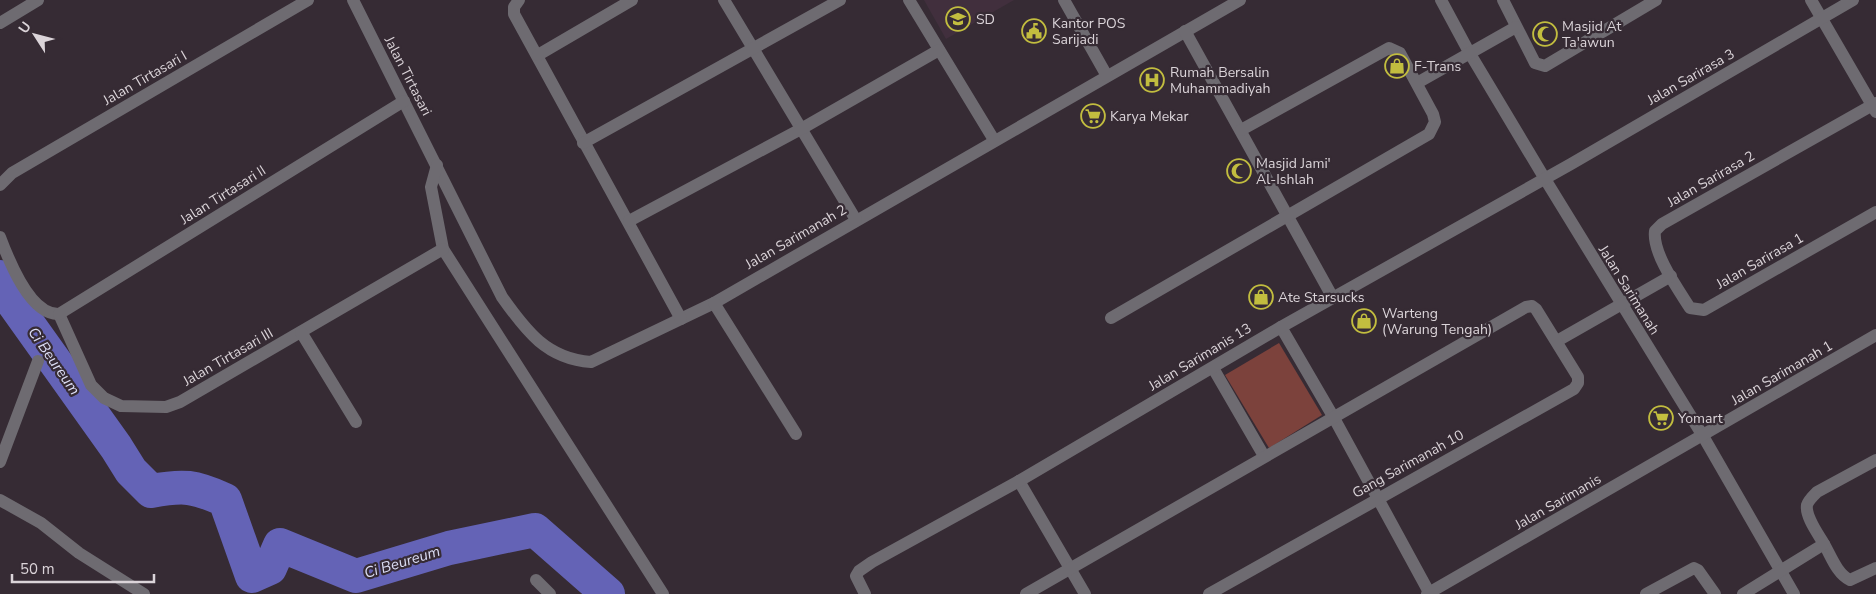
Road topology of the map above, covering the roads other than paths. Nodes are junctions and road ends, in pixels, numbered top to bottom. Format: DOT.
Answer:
graph roads {
  1 [pos="38,0"];
  2 [pos="308,0"];
  3 [pos="353,0"];
  4 [pos="519,0"];
  5 [pos="632,0"];
  6 [pos="724,0"];
  7 [pos="840,0"];
  8 [pos="909,0"];
  9 [pos="1064,0"];
  10 [pos="1240,0"];
  11 [pos="1441,0"];
  12 [pos="1503,0"];
  13 [pos="1656,0"];
  14 [pos="1811,0"];
  15 [pos="1853,0"];
  16 [pos="1822,18"];
  17 [pos="0,24"];
  18 [pos="1516,27"];
  19 [pos="1185,31"];
  20 [pos="753,49"];
  21 [pos="939,50"];
  22 [pos="1469,52"];
  23 [pos="538,55"];
  24 [pos="1107,76"];
  25 [pos="1417,83"];
  26 [pos="404,101"];
  27 [pos="1875,106"];
  28 [pos="801,129"];
  29 [pos="1241,130"];
  30 [pos="994,140"];
  31 [pos="583,143"];
  32 [pos="437,165"];
  33 [pos="1545,179"];
  34 [pos="0,185"];
  35 [pos="1876,212"];
  36 [pos="1288,216"];
  37 [pos="856,220"];
  38 [pos="628,221"];
  39 [pos="0,237"];
  40 [pos="443,249"];
  41 [pos="1671,276"];
  42 [pos="1333,298"];
  43 [pos="714,303"];
  44 [pos="1621,305"];
  45 [pos="59,314"];
  46 [pos="1111,318"];
  47 [pos="681,319"];
  48 [pos="1281,327"];
  49 [pos="301,332"];
  50 [pos="1876,335"];
  51 [pos="1557,341"];
  52 [pos="38,361"];
  53 [pos="1213,368"];
  54 [pos="1334,418"];
  55 [pos="356,422"];
  56 [pos="796,434"];
  57 [pos="1703,436"];
  58 [pos="1264,456"];
  59 [pos="1876,460"];
  60 [pos="0,462"];
  61 [pos="1018,481"];
  62 [pos="1378,498"];
  63 [pos="0,500"];
  64 [pos="1824,544"];
  65 [pos="1876,568"];
  66 [pos="1069,569"];
  67 [pos="1781,572"];
  68 [pos="536,580"];
  69 [pos="144,594"];
  70 [pos="550,594"];
  71 [pos="663,594"];
  72 [pos="865,594"];
  73 [pos="1026,594"];
  74 [pos="1084,594"];
  75 [pos="1209,594"];
  76 [pos="1429,594"];
  77 [pos="1646,594"];
  78 [pos="1715,594"];
  79 [pos="1743,594"];
  80 [pos="1794,594"];
  1 -- 17 [label="street"];
  2 -- 34 [label="street, Jalan Tirtasari I"];
  3 -- 26 [label="street, Jalan Tirtasari"];
  4 -- 23 [label="street"];
  5 -- 23 [label="street"];
  6 -- 20 [label="street"];
  7 -- 20 [label="street"];
  8 -- 21 [label="street"];
  9 -- 24 [label="street"];
  10 -- 19 [label="street, Jalan Sarimanah 2"];
  11 -- 22 [label="street, Jalan Sarimanah"];
  12 -- 18 [label="street"];
  13 -- 18 [label="street"];
  14 -- 16 [label="street"];
  15 -- 16 [label="street, Jalan Sarirasa 3"];
  16 -- 27 [label="street"];
  16 -- 33 [label="street, Jalan Sarirasa 3"];
  18 -- 22 [label="street"];
  19 -- 24 [label="street, Jalan Sarimanah 2"];
  19 -- 29 [label="street"];
  20 -- 28 [label="street"];
  20 -- 31 [label="street"];
  21 -- 28 [label="street"];
  21 -- 30 [label="street"];
  22 -- 25 [label="street"];
  22 -- 33 [label="street, Jalan Sarimanah"];
  23 -- 31 [label="street"];
  24 -- 30 [label="street, Jalan Sarimanah 2"];
  25 -- 29 [label="street"];
  25 -- 36 [label="street"];
  26 -- 32 [label="street, Jalan Tirtasari"];
  26 -- 45 [label="street, Jalan Tirtasari II"];
  27 -- 41 [label="street, Jalan Sarirasa 2"];
  28 -- 37 [label="street"];
  28 -- 38 [label="street"];
  29 -- 36 [label="street"];
  30 -- 37 [label="street, Jalan Sarimanah 2"];
  31 -- 38 [label="street"];
  32 -- 40 [label="street"];
  32 -- 47 [label="street, Jalan Sarimanah 2"];
  33 -- 42 [label="street, Jalan Sarimanis 13"];
  33 -- 44 [label="street, Jalan Sarimanah"];
  35 -- 41 [label="street, Jalan Sarirasa 1"];
  36 -- 42 [label="street"];
  36 -- 46 [label="street"];
  37 -- 43 [label="street, Jalan Sarimanah 2"];
  38 -- 47 [label="street"];
  39 -- 45 [label="street"];
  40 -- 49 [label="street, Jalan Tirtasari III"];
  40 -- 71 [label="street"];
  41 -- 44 [label="street"];
  42 -- 48 [label="street, Jalan Sarimanis 13"];
  43 -- 47 [label="street, Jalan Sarimanah 2"];
  43 -- 56 [label="street"];
  44 -- 51 [label="street"];
  44 -- 57 [label="street, Jalan Sarimanah"];
  45 -- 49 [label="street, Jalan Tirtasari III"];
  48 -- 53 [label="street, Jalan Sarimanis 13"];
  48 -- 54 [label="street"];
  49 -- 55 [label="street"];
  50 -- 57 [label="street, Jalan Sarimanah 1"];
  51 -- 54 [label="street, Gang Sarimanah 10"];
  51 -- 62 [label="street, Gang Sarimanah 10"];
  52 -- 60 [label="street"];
  53 -- 58 [label="street"];
  53 -- 61 [label="street, Jalan Sarimanis 13"];
  54 -- 58 [label="street, Gang Sarimanah 10"];
  54 -- 62 [label="street"];
  57 -- 67 [label="street, Jalan Sarimanah"];
  57 -- 76 [label="street, Jalan Sarimanis"];
  58 -- 66 [label="street, Gang Sarimanah 10"];
  59 -- 64 [label="street"];
  61 -- 66 [label="street"];
  61 -- 72 [label="street, Jalan Sarimanis 13"];
  62 -- 75 [label="street, Gang Sarimanah 10"];
  62 -- 76 [label="street"];
  63 -- 69 [label="street"];
  64 -- 65 [label="street"];
  64 -- 67 [label="street"];
  66 -- 73 [label="street, Gang Sarimanah 10"];
  66 -- 74 [label="street"];
  67 -- 79 [label="street"];
  67 -- 80 [label="street, Jalan Sarimanah"];
  68 -- 70 [label="street"];
  77 -- 78 [label="street"];
}
